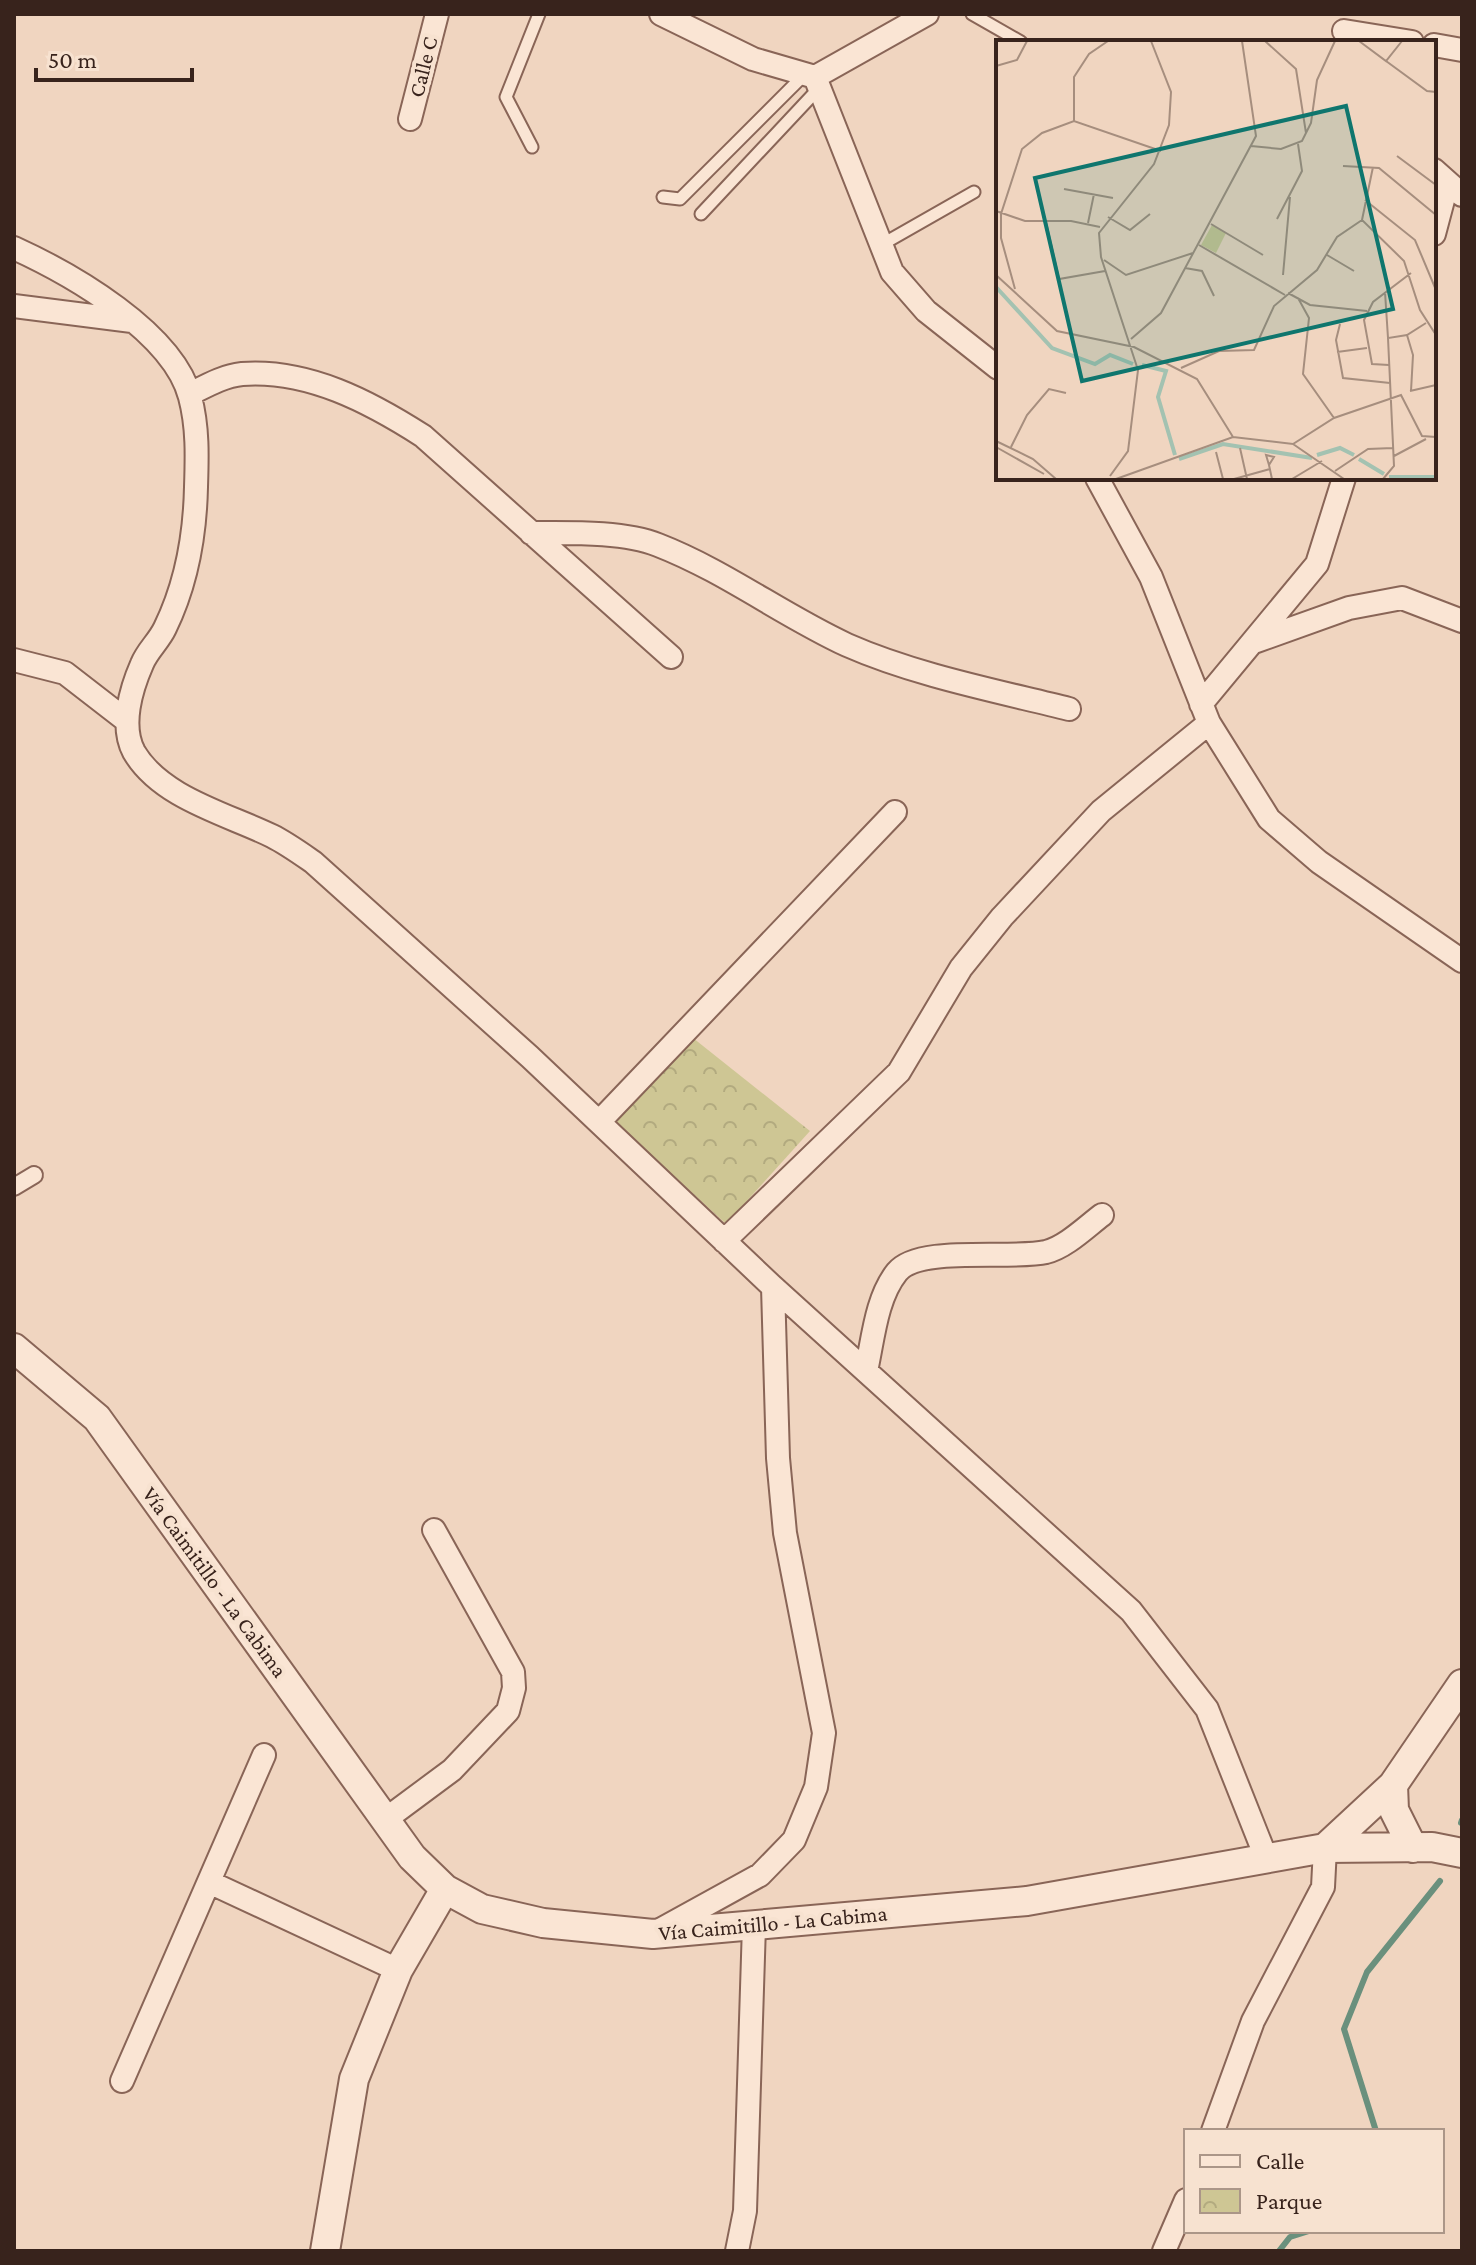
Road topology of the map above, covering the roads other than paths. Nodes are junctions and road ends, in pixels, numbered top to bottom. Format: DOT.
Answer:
graph roads {
  1 [pos="437,14"];
  2 [pos="539,14"];
  3 [pos="927,14"];
  4 [pos="972,14"];
  5 [pos="676,17"];
  6 [pos="1343,29"];
  7 [pos="1018,40"];
  8 [pos="1401,40"];
  9 [pos="1436,45"];
  10 [pos="1462,50"];
  11 [pos="814,79"];
  12 [pos="410,119"];
  13 [pos="532,147"];
  14 [pos="1448,183"];
  15 [pos="974,192"];
  16 [pos="663,197"];
  17 [pos="701,214"];
  18 [pos="1436,227"];
  19 [pos="879,246"];
  20 [pos="14,248"];
  21 [pos="14,306"];
  22 [pos="134,321"];
  23 [pos="996,365"];
  24 [pos="190,394"];
  25 [pos="1098,480"];
  26 [pos="1343,480"];
  27 [pos="531,533"];
  28 [pos="1462,621"];
  29 [pos="1252,643"];
  30 [pos="671,657"];
  31 [pos="14,660"];
  32 [pos="1069,709"];
  33 [pos="1205,714"];
  34 [pos="127,721"];
  35 [pos="895,812"];
  36 [pos="1462,961"];
  37 [pos="599,1122"];
  38 [pos="34,1175"];
  39 [pos="14,1187"];
  40 [pos="1102,1215"];
  41 [pos="724,1241"];
  42 [pos="773,1287"];
  43 [pos="15,1351"];
  44 [pos="866,1371"];
  45 [pos="434,1530"];
  46 [pos="1462,1684"];
  47 [pos="264,1755"];
  48 [pos="1393,1785"];
  49 [pos="386,1819"];
  50 [pos="1325,1848"];
  51 [pos="1422,1848"];
  52 [pos="1462,1853"];
  53 [pos="1267,1860"];
  54 [pos="209,1882"];
  55 [pos="445,1889"];
  56 [pos="754,1925"];
  57 [pos="653,1934"];
  58 [pos="398,1970"];
  59 [pos="122,2081"];
  60 [pos="1214,2129"];
  61 [pos="1184,2205"];
  62 [pos="325,2251"];
  63 [pos="737,2251"];
  64 [pos="1164,2251"];
  1 -- 12 [label="street, Calle C"];
  2 -- 13 [label="lane"];
  3 -- 11 [label="street"];
  4 -- 7 [label="lane"];
  5 -- 11 [label="street"];
  6 -- 8 [label="street"];
  9 -- 10 [label="street"];
  11 -- 16 [label="lane"];
  11 -- 17 [label="lane"];
  11 -- 19 [label="street"];
  14 -- 18 [label="street"];
  15 -- 19 [label="lane"];
  19 -- 23 [label="street"];
  20 -- 22 [label="street"];
  21 -- 22 [label="street"];
  22 -- 24 [label="street"];
  24 -- 27 [label="street"];
  24 -- 34 [label="street"];
  25 -- 33 [label="street"];
  26 -- 29 [label="street"];
  27 -- 30 [label="street"];
  27 -- 32 [label="street"];
  28 -- 29 [label="street"];
  29 -- 33 [label="street"];
  31 -- 34 [label="street"];
  33 -- 36 [label="street"];
  33 -- 41 [label="street"];
  34 -- 37 [label="street"];
  35 -- 37 [label="street"];
  37 -- 41 [label="street"];
  38 -- 39 [label="street"];
  40 -- 44 [label="street"];
  41 -- 42 [label="street"];
  42 -- 44 [label="street"];
  42 -- 57 [label="street"];
  43 -- 49 [label="street, Vía Caimitillo - La Cabima"];
  44 -- 53 [label="street"];
  45 -- 49 [label="street"];
  46 -- 48 [label="street"];
  47 -- 54 [label="street"];
  48 -- 50 [label="street"];
  48 -- 51 [label="street"];
  49 -- 55 [label="street, Vía Caimitillo - La Cabima"];
  50 -- 51 [label="street, Vía Caimitillo - La Cabima"];
  50 -- 53 [label="street, Vía Caimitillo - La Cabima"];
  50 -- 60 [label="street"];
  51 -- 52 [label="street, Vía Caimitillo - La Cabima"];
  53 -- 56 [label="street, Vía Caimitillo - La Cabima"];
  54 -- 58 [label="street"];
  54 -- 59 [label="street"];
  55 -- 57 [label="street, Vía Caimitillo - La Cabima"];
  55 -- 58 [label="street"];
  56 -- 57 [label="street, Vía Caimitillo - La Cabima"];
  56 -- 63 [label="street"];
  58 -- 62 [label="street"];
  61 -- 64 [label="street"];
}
